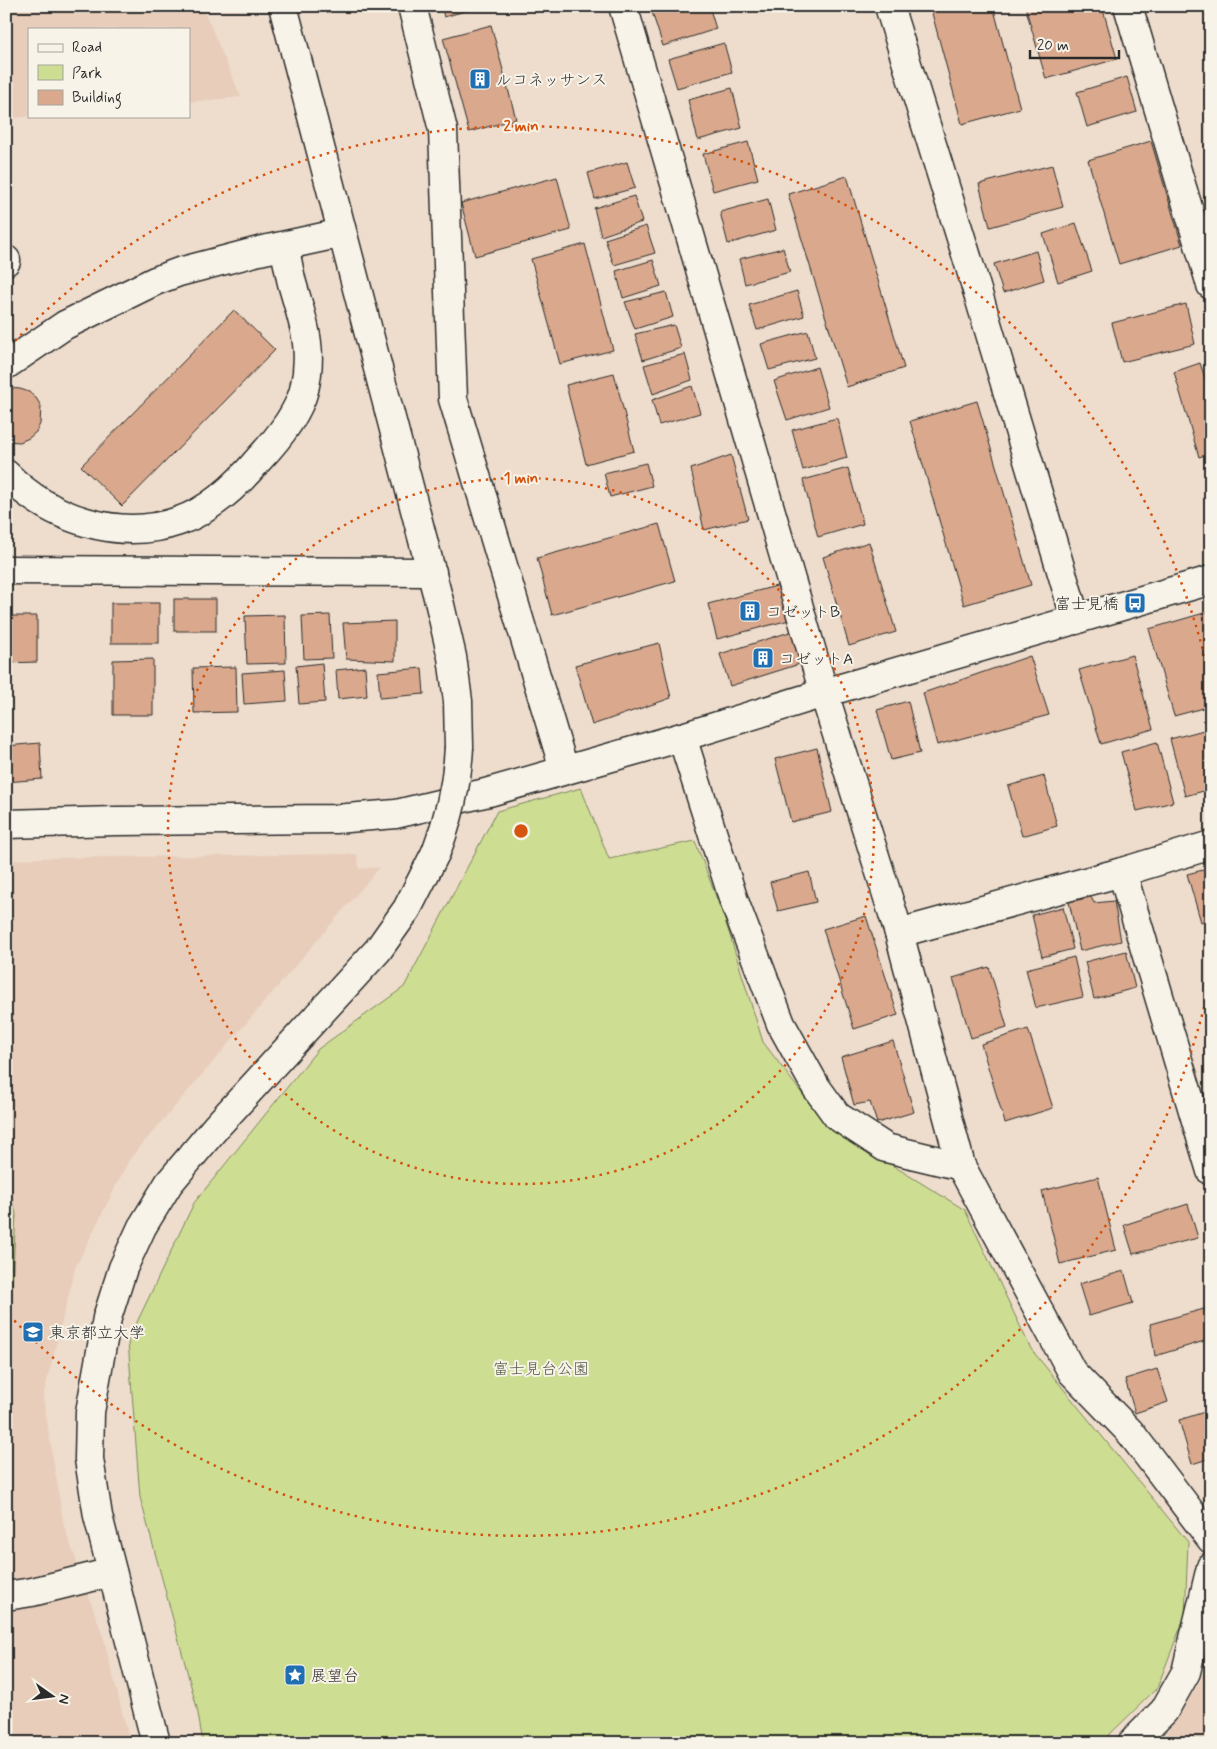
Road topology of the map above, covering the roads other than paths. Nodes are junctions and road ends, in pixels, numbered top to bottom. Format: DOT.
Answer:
graph roads {
  1 [pos="283,6"];
  2 [pos="412,6"];
  3 [pos="623,6"];
  4 [pos="889,6"];
  5 [pos="1128,6"];
  6 [pos="342,233"];
  7 [pos="284,246"];
  8 [pos="1211,285"];
  9 [pos="10,356"];
  10 [pos="6,474"];
  11 [pos="6,498"];
  12 [pos="36,498"];
  13 [pos="6,570"];
  14 [pos="432,572"];
  15 [pos="1211,580"];
  16 [pos="1076,620"];
  17 [pos="824,693"];
  18 [pos="682,737"];
  19 [pos="564,769"];
  20 [pos="6,824"];
  21 [pos="1211,845"];
  22 [pos="1122,872"];
  23 [pos="899,933"];
  24 [pos="961,1166"];
  25 [pos="1211,1171"];
  26 [pos="1211,1539"];
  27 [pos="1211,1567"];
  28 [pos="112,1572"];
  29 [pos="6,1596"];
  30 [pos="156,1743"];
  31 [pos="1132,1743"];
  1 -- 6 [label="street"];
  2 -- 19 [label="street"];
  3 -- 17 [label="street"];
  4 -- 16 [label="street"];
  5 -- 8 [label="street"];
  6 -- 7 [label="street"];
  6 -- 14 [label="street"];
  7 -- 9 [label="street"];
  7 -- 12 [label="street"];
  10 -- 12 [label="street"];
  11 -- 12 [label="street"];
  13 -- 14 [label="street"];
  14 -- 28 [label="street, bridge"];
  15 -- 16 [label="street"];
  16 -- 17 [label="street"];
  17 -- 18 [label="street"];
  17 -- 23 [label="street"];
  18 -- 19 [label="street"];
  18 -- 24 [label="street"];
  19 -- 20 [label="street"];
  21 -- 22 [label="street"];
  22 -- 23 [label="street"];
  22 -- 25 [label="street"];
  23 -- 24 [label="street"];
  24 -- 26 [label="street"];
  27 -- 31 [label="street"];
  28 -- 29 [label="street"];
  28 -- 30 [label="street"];
}
